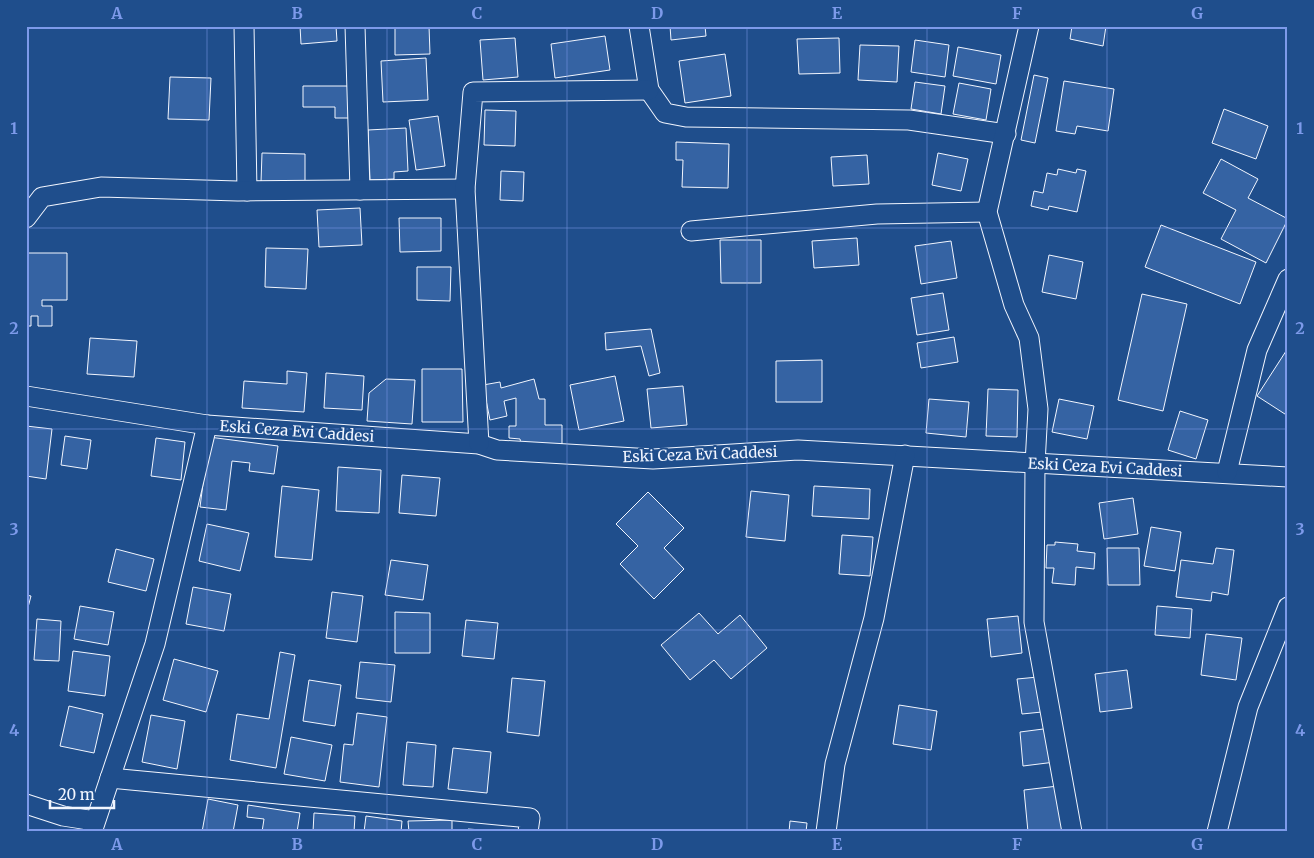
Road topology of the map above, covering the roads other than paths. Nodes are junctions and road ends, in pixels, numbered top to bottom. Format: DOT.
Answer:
graph roads {
  1 [pos="244,26"];
  2 [pos="355,26"];
  3 [pos="639,26"];
  4 [pos="1029,26"];
  5 [pos="649,90"];
  6 [pos="1006,134"];
  7 [pos="465,189"];
  8 [pos="360,190"];
  9 [pos="247,191"];
  10 [pos="987,212"];
  11 [pos="26,218"];
  12 [pos="691,231"];
  13 [pos="1288,279"];
  14 [pos="26,396"];
  15 [pos="207,425"];
  16 [pos="479,444"];
  17 [pos="905,455"];
  18 [pos="1035,464"];
  19 [pos="1227,472"];
  20 [pos="1288,477"];
  21 [pos="1287,612"];
  22 [pos="110,778"];
  23 [pos="26,804"];
  24 [pos="94,826"];
  25 [pos="528,832"];
  26 [pos="826,832"];
  27 [pos="1072,832"];
  28 [pos="1217,832"];
  1 -- 9 [label="street"];
  2 -- 8 [label="street"];
  3 -- 5 [label="street"];
  4 -- 6 [label="street"];
  5 -- 6 [label="street"];
  5 -- 7 [label="street"];
  6 -- 10 [label="street"];
  7 -- 8 [label="street"];
  7 -- 16 [label="street"];
  8 -- 9 [label="street"];
  9 -- 11 [label="street"];
  10 -- 12 [label="street"];
  10 -- 18 [label="street"];
  13 -- 19 [label="street"];
  14 -- 15 [label="street, Eski Ceza Evi Caddesi"];
  15 -- 16 [label="street, Eski Ceza Evi Caddesi"];
  15 -- 22 [label="street"];
  16 -- 17 [label="street, Eski Ceza Evi Caddesi"];
  17 -- 18 [label="street, Eski Ceza Evi Caddesi"];
  17 -- 26 [label="street"];
  18 -- 19 [label="street, Eski Ceza Evi Caddesi"];
  18 -- 27 [label="street"];
  19 -- 20 [label="street, Eski Ceza Evi Caddesi"];
  21 -- 28 [label="street"];
  22 -- 24 [label="street"];
  22 -- 25 [label="street"];
  23 -- 24 [label="street"];
}
